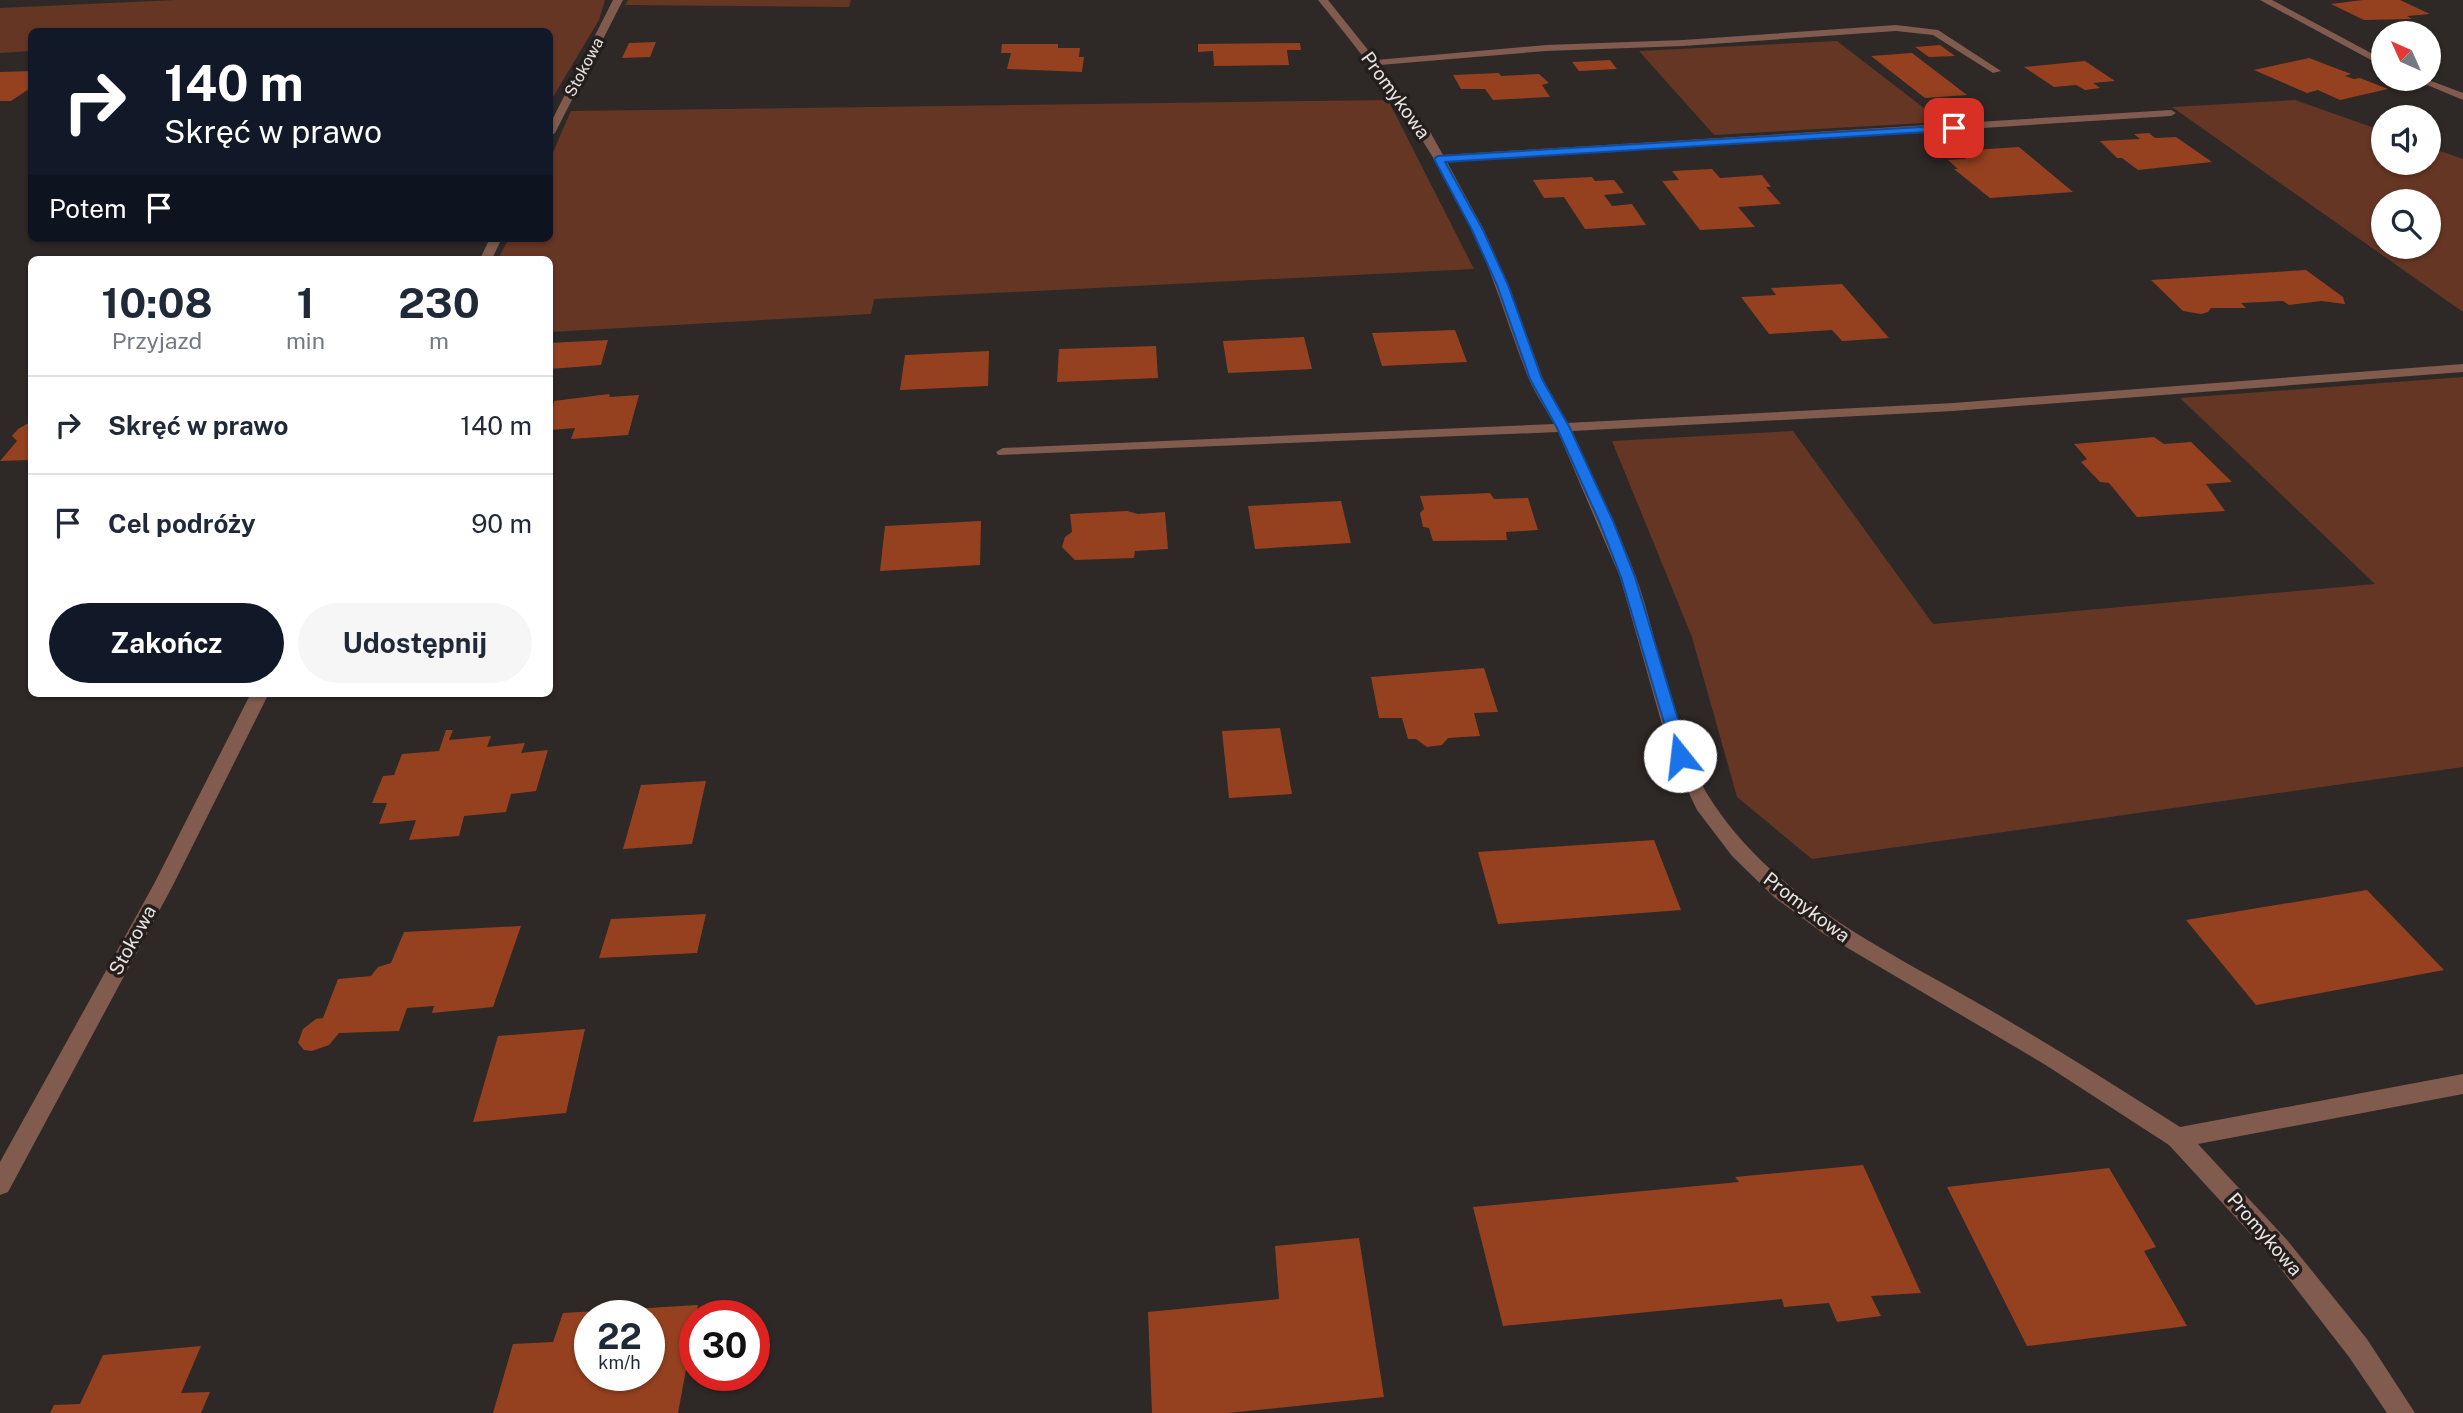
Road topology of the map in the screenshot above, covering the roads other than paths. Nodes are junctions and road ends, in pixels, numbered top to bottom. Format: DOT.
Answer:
graph roads {
  1 [pos="618,0"];
  2 [pos="1323,0"];
  3 [pos="2265,0"];
  4 [pos="2371,57"];
  5 [pos="1371,63"];
  6 [pos="1996,71"];
  7 [pos="2441,88"];
  8 [pos="2463,97"];
  9 [pos="2171,113"];
  10 [pos="553,127"];
  11 [pos="1438,159"];
  12 [pos="2463,368"];
  13 [pos="1563,428"];
  14 [pos="1003,452"];
  15 [pos="258,697"];
  16 [pos="2463,1084"];
  17 [pos="2176,1138"];
  18 [pos="0,1184"];
  19 [pos="2402,1413"];
  1 -- 10 [label="street, Stokowa"];
  2 -- 5 [label="street, Promykowa"];
  3 -- 4 [label="street"];
  5 -- 6 [label="street"];
  5 -- 11 [label="street, Promykowa"];
  7 -- 8 [label="street"];
  9 -- 11 [label="street"];
  11 -- 13 [label="street, Promykowa"];
  12 -- 13 [label="street"];
  13 -- 14 [label="street"];
  13 -- 17 [label="street, Promykowa"];
  15 -- 18 [label="street, Stokowa"];
  16 -- 17 [label="street"];
  17 -- 19 [label="street, Promykowa"];
}
